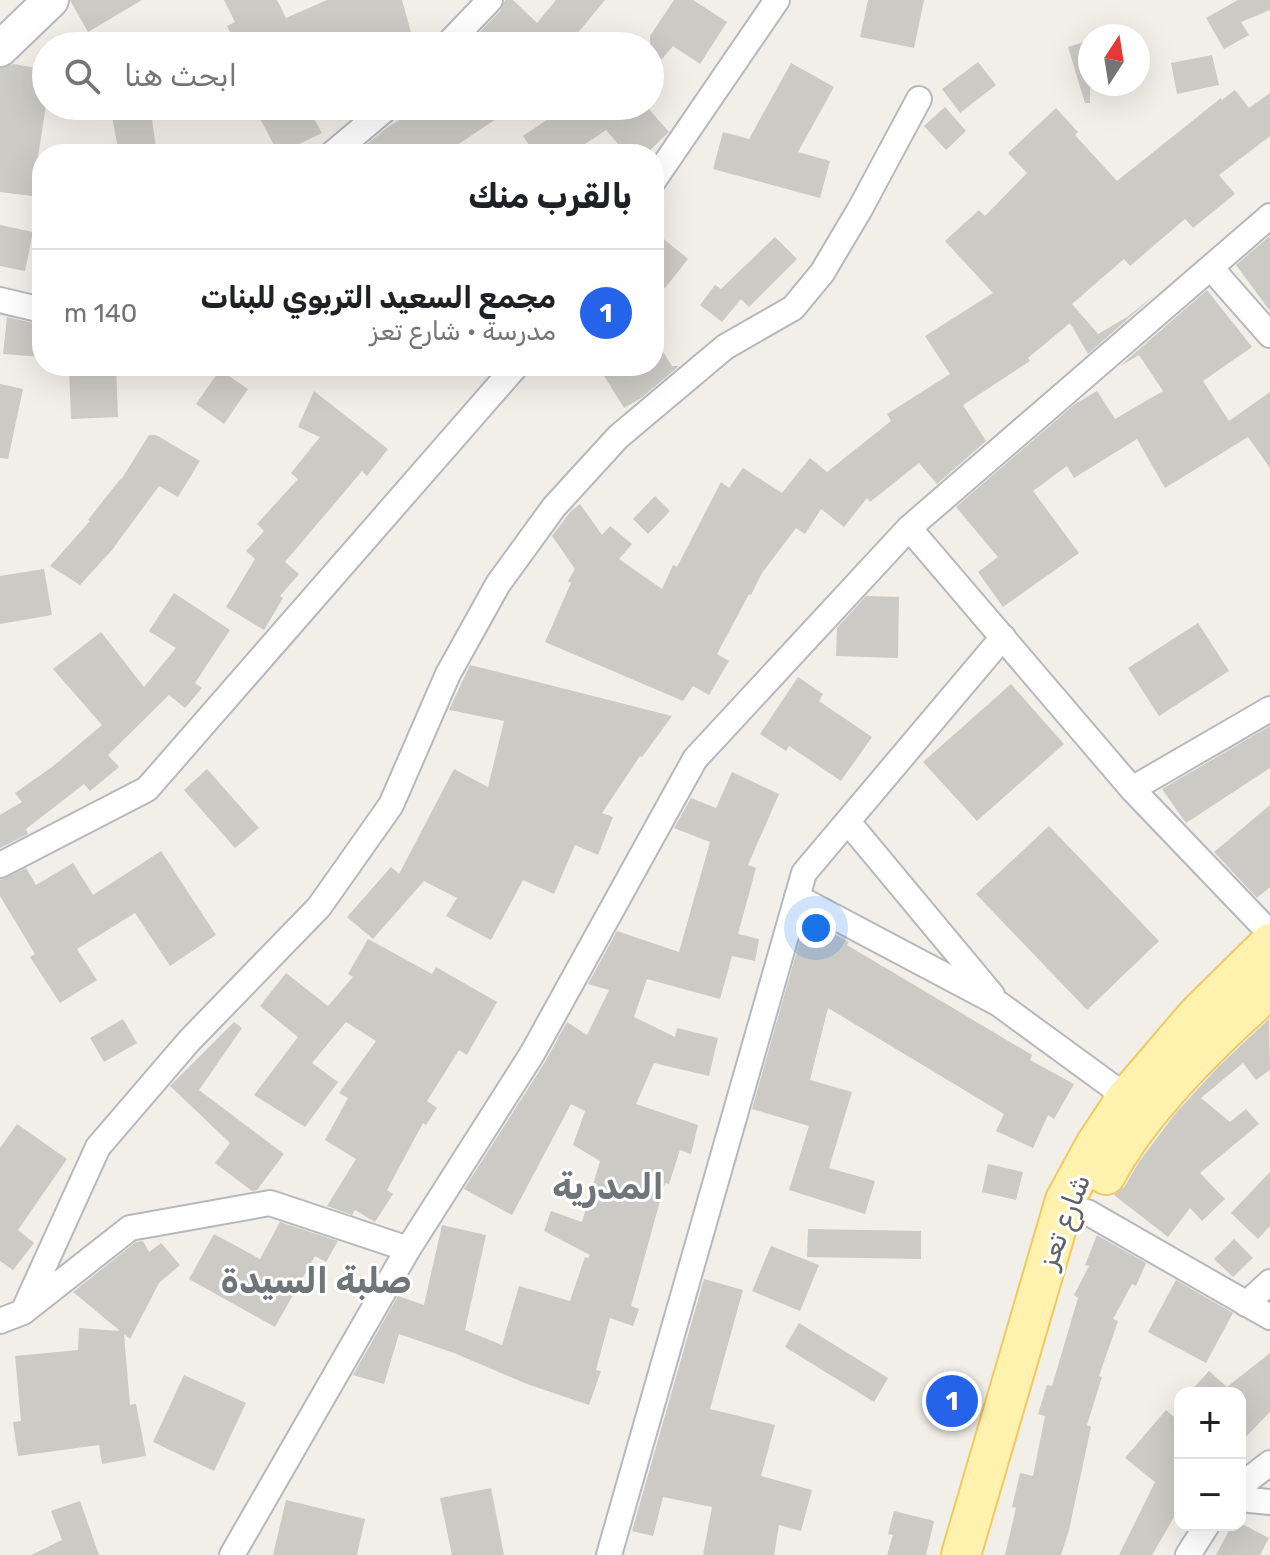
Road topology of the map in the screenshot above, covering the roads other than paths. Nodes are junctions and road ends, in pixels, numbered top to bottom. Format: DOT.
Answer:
graph roads {
  1 [pos="51,0"];
  2 [pos="490,0"];
  3 [pos="777,0"];
  4 [pos="459,32"];
  5 [pos="0,49"];
  6 [pos="919,99"];
  7 [pos="372,120"];
  8 [pos="344,144"];
  9 [pos="664,165"];
  10 [pos="1270,216"];
  11 [pos="1211,268"];
  12 [pos="0,300"];
  13 [pos="32,308"];
  14 [pos="1270,335"];
  15 [pos="507,376"];
  16 [pos="909,528"];
  17 [pos="1003,637"];
  18 [pos="1270,709"];
  19 [pos="1132,789"];
  20 [pos="848,822"];
  21 [pos="0,865"];
  22 [pos="797,897"];
  23 [pos="1270,933"];
  24 [pos="1270,943"];
  25 [pos="1270,989"];
  26 [pos="999,1004"];
  27 [pos="1138,1105"];
  28 [pos="1087,1212"];
  29 [pos="408,1249"];
  30 [pos="1270,1282"];
  31 [pos="1246,1304"];
  32 [pos="11,1316"];
  33 [pos="1270,1317"];
  34 [pos="1270,1463"];
  35 [pos="1246,1481"];
  36 [pos="1246,1500"];
  37 [pos="1270,1502"];
  38 [pos="1203,1531"];
  39 [pos="232,1555"];
  40 [pos="609,1555"];
  41 [pos="961,1555"];
  42 [pos="988,1555"];
  43 [pos="1188,1555"];
  1 -- 5 [label="main road"];
  2 -- 4 [label="street"];
  3 -- 9 [label="street"];
  6 -- 32 [label="street"];
  7 -- 8 [label="street"];
  10 -- 11 [label="street"];
  11 -- 14 [label="street"];
  11 -- 16 [label="street"];
  12 -- 13 [label="street"];
  15 -- 21 [label="street"];
  16 -- 17 [label="street"];
  16 -- 29 [label="street"];
  17 -- 19 [label="street"];
  17 -- 20 [label="street"];
  18 -- 19 [label="street"];
  19 -- 23 [label="street"];
  20 -- 22 [label="street"];
  20 -- 26 [label="street"];
  22 -- 26 [label="street"];
  22 -- 40 [label="street"];
  24 -- 27 [label="main road, شارع تعز"];
  25 -- 27 [label="main road, شارع تعز"];
  26 -- 27 [label="street"];
  27 -- 28 [label="main road, شارع تعز"];
  27 -- 41 [label="main road, شارع تعز"];
  28 -- 31 [label="street"];
  28 -- 42 [label="main road, شارع تعز"];
  29 -- 32 [label="street"];
  29 -- 39 [label="street"];
  30 -- 31 [label="street"];
  31 -- 33 [label="street"];
  34 -- 35 [label="street"];
  36 -- 37 [label="street"];
  38 -- 43 [label="street"];
}
